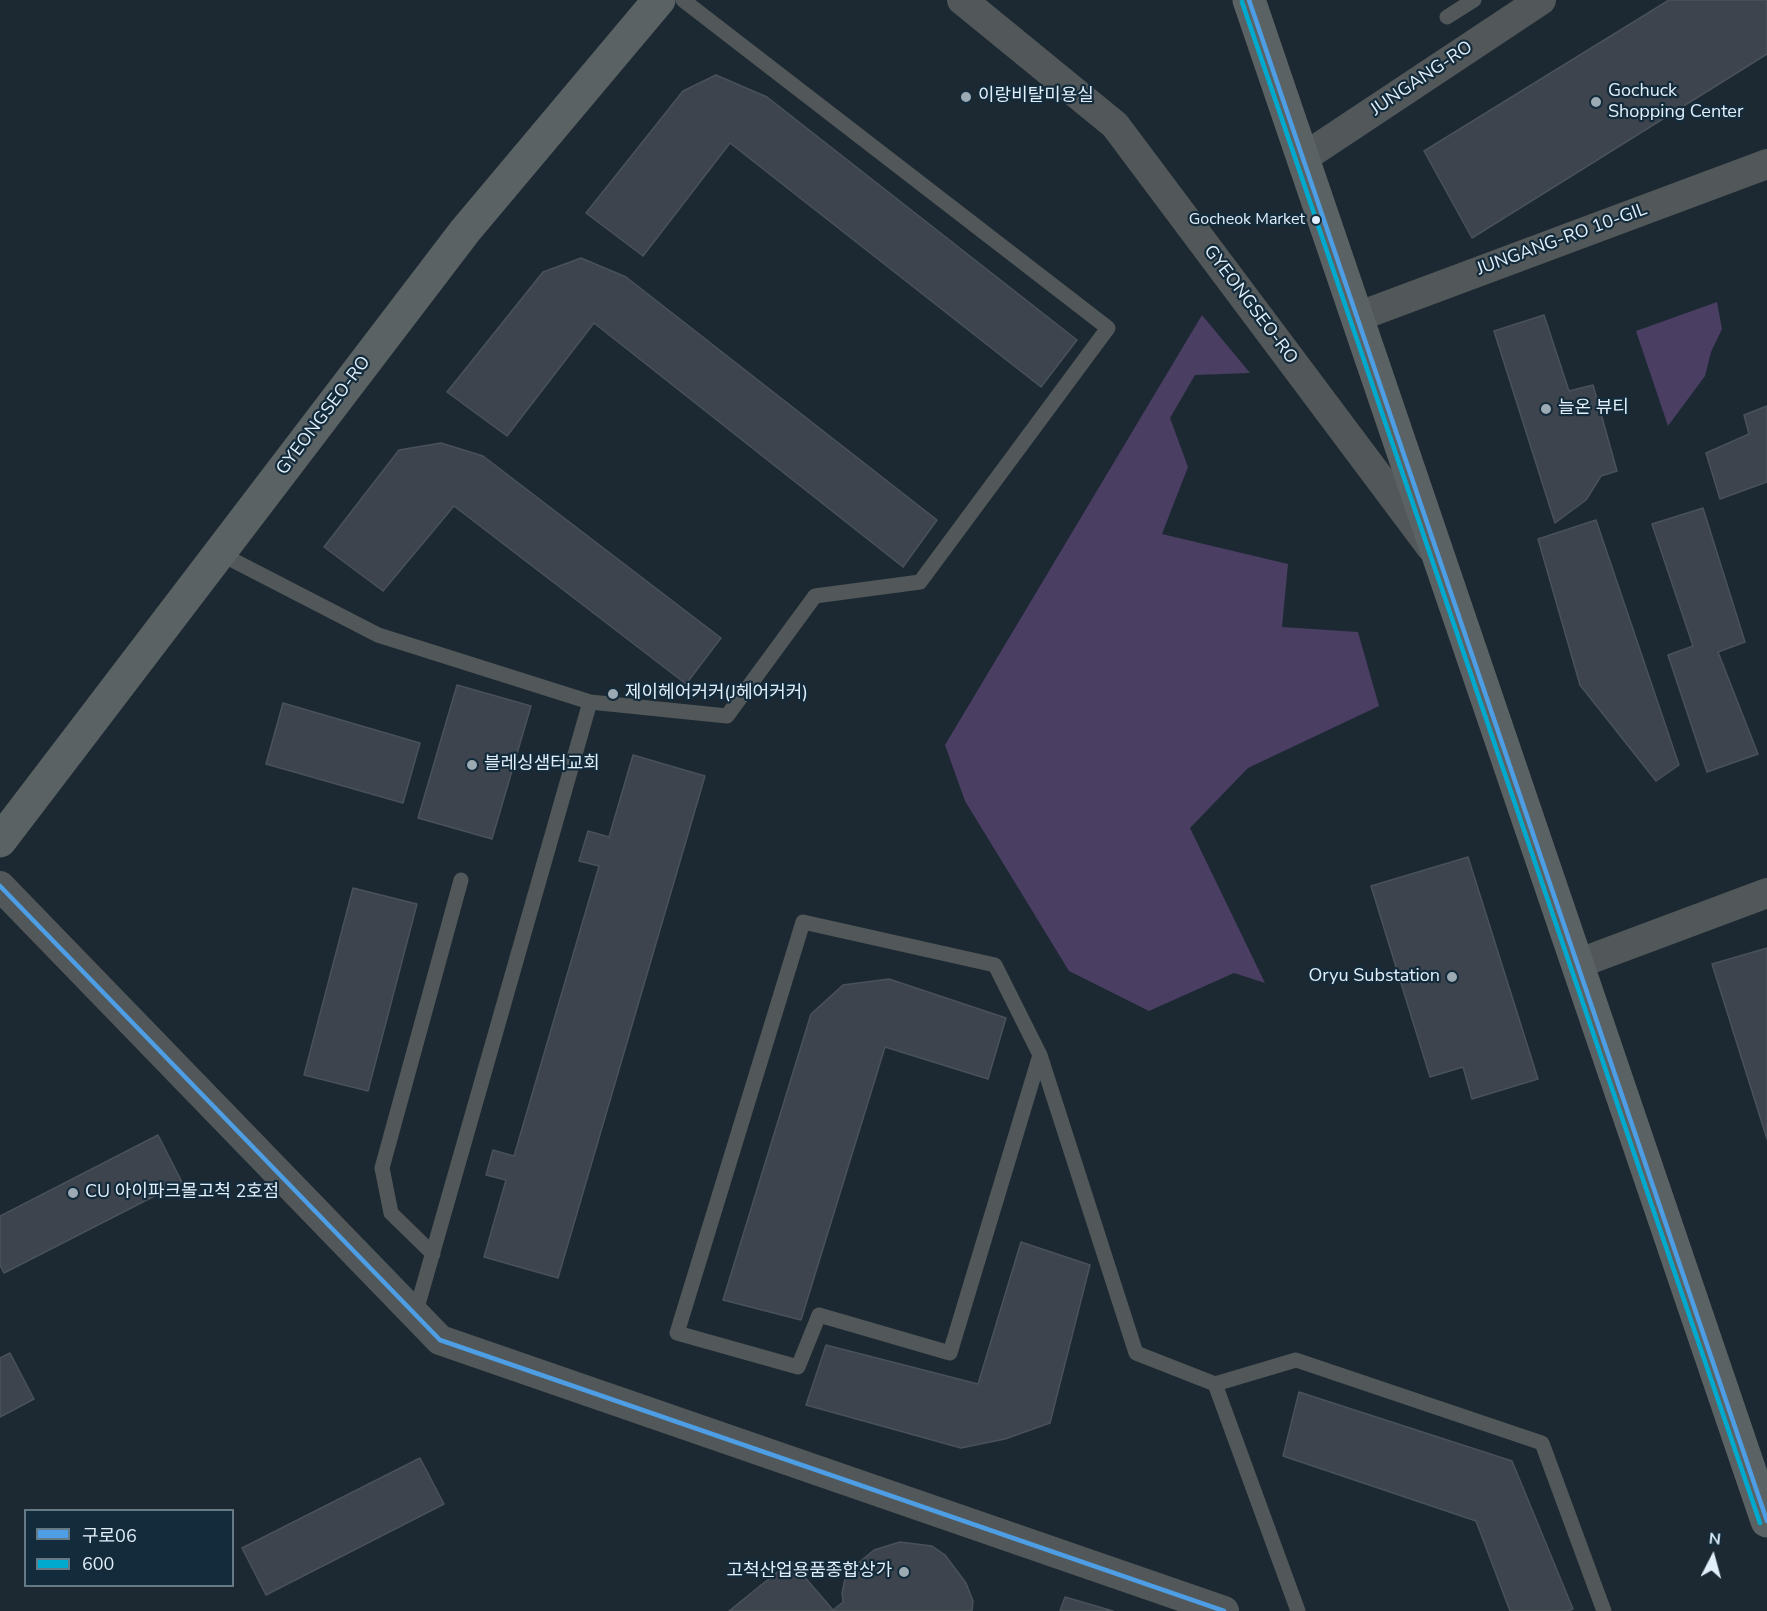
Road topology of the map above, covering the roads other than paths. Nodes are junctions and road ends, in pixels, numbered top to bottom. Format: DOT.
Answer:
graph roads {
  1 [pos="659,0"];
  2 [pos="683,0"];
  3 [pos="962,0"];
  4 [pos="1249,0"];
  5 [pos="1473,0"];
  6 [pos="1540,0"];
  7 [pos="1447,17"];
  8 [pos="1303,158"];
  9 [pos="1767,164"];
  10 [pos="1357,317"];
  11 [pos="219,553"];
  12 [pos="1438,556"];
  13 [pos="590,702"];
  14 [pos="0,841"];
  15 [pos="461,880"];
  16 [pos="0,886"];
  17 [pos="1767,893"];
  18 [pos="1577,964"];
  19 [pos="1040,1055"];
  20 [pos="433,1254"];
  21 [pos="416,1315"];
  22 [pos="1215,1384"];
  23 [pos="1767,1521"];
  24 [pos="1224,1611"];
  25 [pos="1298,1611"];
  26 [pos="1604,1611"];
  1 -- 11 [label="main road, GYEONGSEO-RO"];
  2 -- 13 [label="lane"];
  3 -- 12 [label="street, GYEONGSEO-RO"];
  4 -- 8 [label="main road"];
  5 -- 7 [label="lane"];
  6 -- 8 [label="street, JUNGANG-RO"];
  8 -- 10 [label="main road"];
  9 -- 10 [label="street, JUNGANG-RO 10-GIL"];
  10 -- 12 [label="main road"];
  11 -- 13 [label="lane"];
  11 -- 14 [label="main road, GYEONGSEO-RO"];
  12 -- 18 [label="main road"];
  13 -- 20 [label="lane"];
  15 -- 20 [label="lane"];
  16 -- 21 [label="street"];
  17 -- 18 [label="street"];
  18 -- 23 [label="main road"];
  19 -- 19 [label="lane"];
  19 -- 22 [label="lane"];
  20 -- 21 [label="lane"];
  21 -- 24 [label="street"];
  22 -- 25 [label="lane"];
  22 -- 26 [label="lane"];
}
